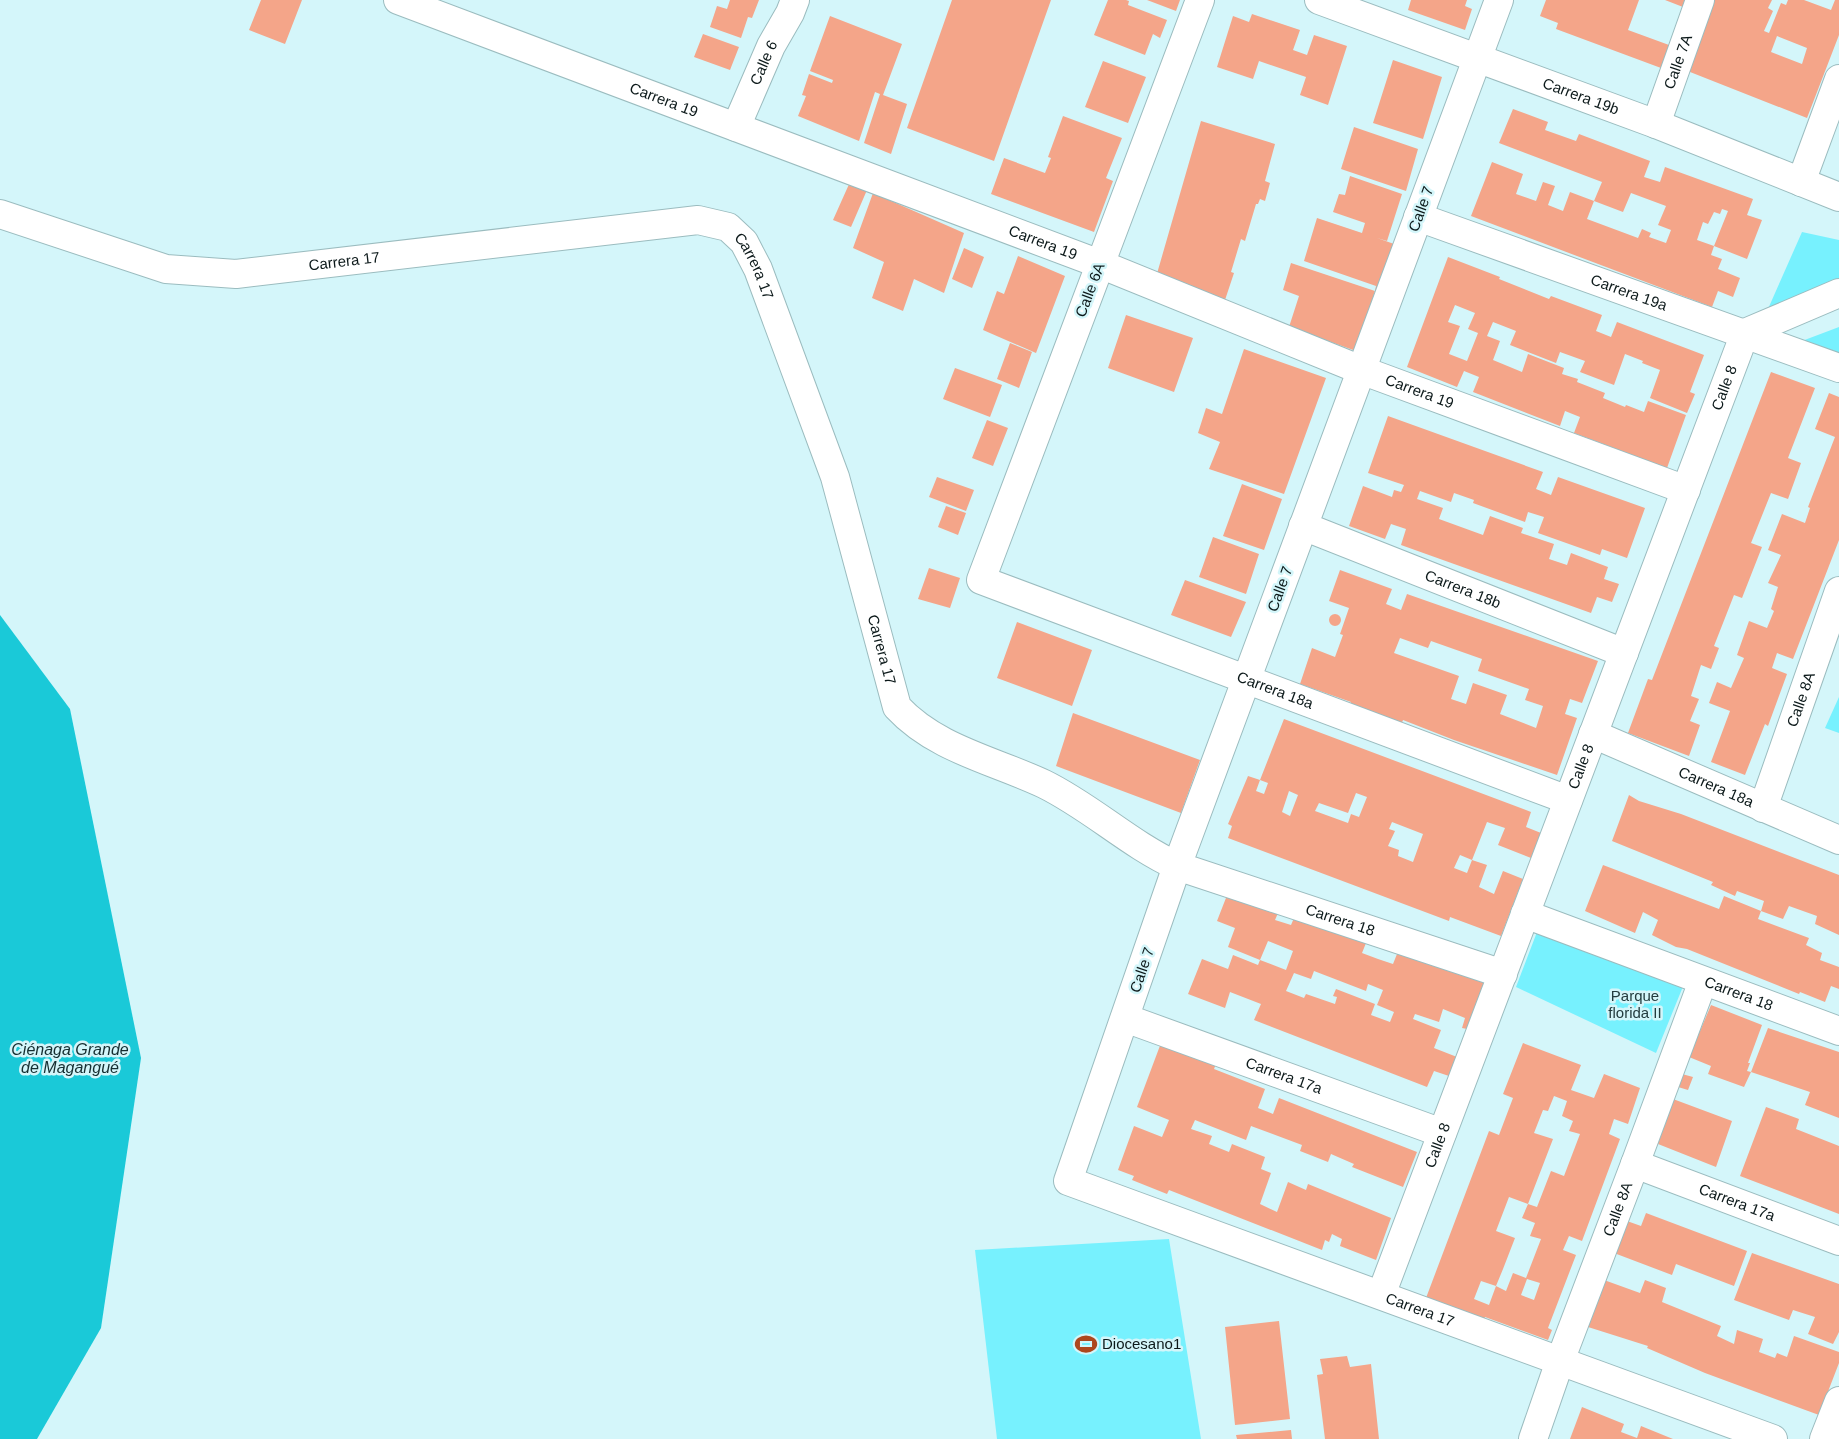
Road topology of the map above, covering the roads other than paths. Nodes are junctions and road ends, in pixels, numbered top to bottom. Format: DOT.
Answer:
graph roads {
  1 [pos="795,0"];
  2 [pos="1200,0"];
  3 [pos="1319,0"];
  4 [pos="1499,0"];
  5 [pos="1700,0"];
  6 [pos="405,1"];
  7 [pos="1478,58"];
  8 [pos="1839,79"];
  9 [pos="1656,124"];
  10 [pos="736,127"];
  11 [pos="1801,182"];
  12 [pos="1839,197"];
  13 [pos="0,214"];
  14 [pos="1418,217"];
  15 [pos="1100,264"];
  16 [pos="1839,293"];
  17 [pos="1745,333"];
  18 [pos="1839,368"];
  19 [pos="1362,370"];
  20 [pos="1686,490"];
  21 [pos="1303,526"];
  22 [pos="981,580"];
  23 [pos="1839,591"];
  24 [pos="1624,653"];
  25 [pos="1247,679"];
  26 [pos="1593,734"];
  27 [pos="1568,800"];
  28 [pos="1763,808"];
  29 [pos="1839,840"];
  30 [pos="1177,866"];
  31 [pos="1525,914"];
  32 [pos="1502,974"];
  33 [pos="1703,981"];
  34 [pos="1125,1018"];
  35 [pos="1839,1031"];
  36 [pos="1442,1133"];
  37 [pos="1635,1164"];
  38 [pos="1068,1180"];
  39 [pos="1839,1241"];
  40 [pos="1381,1295"];
  41 [pos="1560,1360"];
  42 [pos="1839,1401"];
  43 [pos="1533,1439"];
  44 [pos="1774,1439"];
  45 [pos="1824,1439"];
  1 -- 10 [label="street, Calle 6"];
  2 -- 15 [label="street, Calle 6A"];
  3 -- 7 [label="street, Carrera 19b"];
  4 -- 7 [label="street, Calle 7"];
  5 -- 9 [label="street, Calle 7A"];
  6 -- 10 [label="street, Carrera 19"];
  7 -- 9 [label="street, Carrera 19b"];
  7 -- 14 [label="street, Calle 7"];
  8 -- 11 [label="street"];
  9 -- 11 [label="street, Carrera 19b"];
  10 -- 15 [label="street, Carrera 19"];
  11 -- 12 [label="street, Carrera 19b"];
  13 -- 30 [label="street, Carrera 17"];
  14 -- 17 [label="street, Carrera 19a"];
  14 -- 19 [label="street, Calle 7"];
  15 -- 19 [label="street, Carrera 19"];
  15 -- 22 [label="street, Calle 6A"];
  16 -- 17 [label="street"];
  17 -- 18 [label="street, Carrera 19a"];
  17 -- 20 [label="street, Calle 8"];
  19 -- 20 [label="street, Carrera 19"];
  19 -- 21 [label="street, Calle 7"];
  20 -- 24 [label="street, Calle 8"];
  21 -- 24 [label="street, Carrera 18b"];
  21 -- 25 [label="street, Calle 7"];
  22 -- 25 [label="street, Carrera 18a"];
  23 -- 28 [label="street, Calle 8A"];
  24 -- 26 [label="street, Calle 8"];
  25 -- 27 [label="street, Carrera 18a"];
  25 -- 30 [label="street, Calle 7"];
  26 -- 27 [label="street, Calle 8"];
  26 -- 28 [label="street, Carrera 18a"];
  27 -- 31 [label="street, Calle 8"];
  28 -- 29 [label="street, Carrera 18a"];
  30 -- 32 [label="street, Carrera 18"];
  30 -- 34 [label="street, Calle 7"];
  31 -- 32 [label="street, Calle 8"];
  31 -- 33 [label="street, Carrera 18"];
  32 -- 36 [label="street, Calle 8"];
  33 -- 35 [label="street, Carrera 18"];
  33 -- 37 [label="street, Calle 8A"];
  34 -- 36 [label="street, Carrera 17a"];
  34 -- 38 [label="street, Calle 7"];
  36 -- 40 [label="street, Calle 8"];
  37 -- 39 [label="street, Carrera 17a"];
  37 -- 41 [label="street, Calle 8A"];
  38 -- 40 [label="street, Carrera 17"];
  40 -- 41 [label="street, Carrera 17"];
  41 -- 43 [label="street, Calle 8A"];
  41 -- 44 [label="street, Carrera 17"];
  42 -- 45 [label="street"];
}
